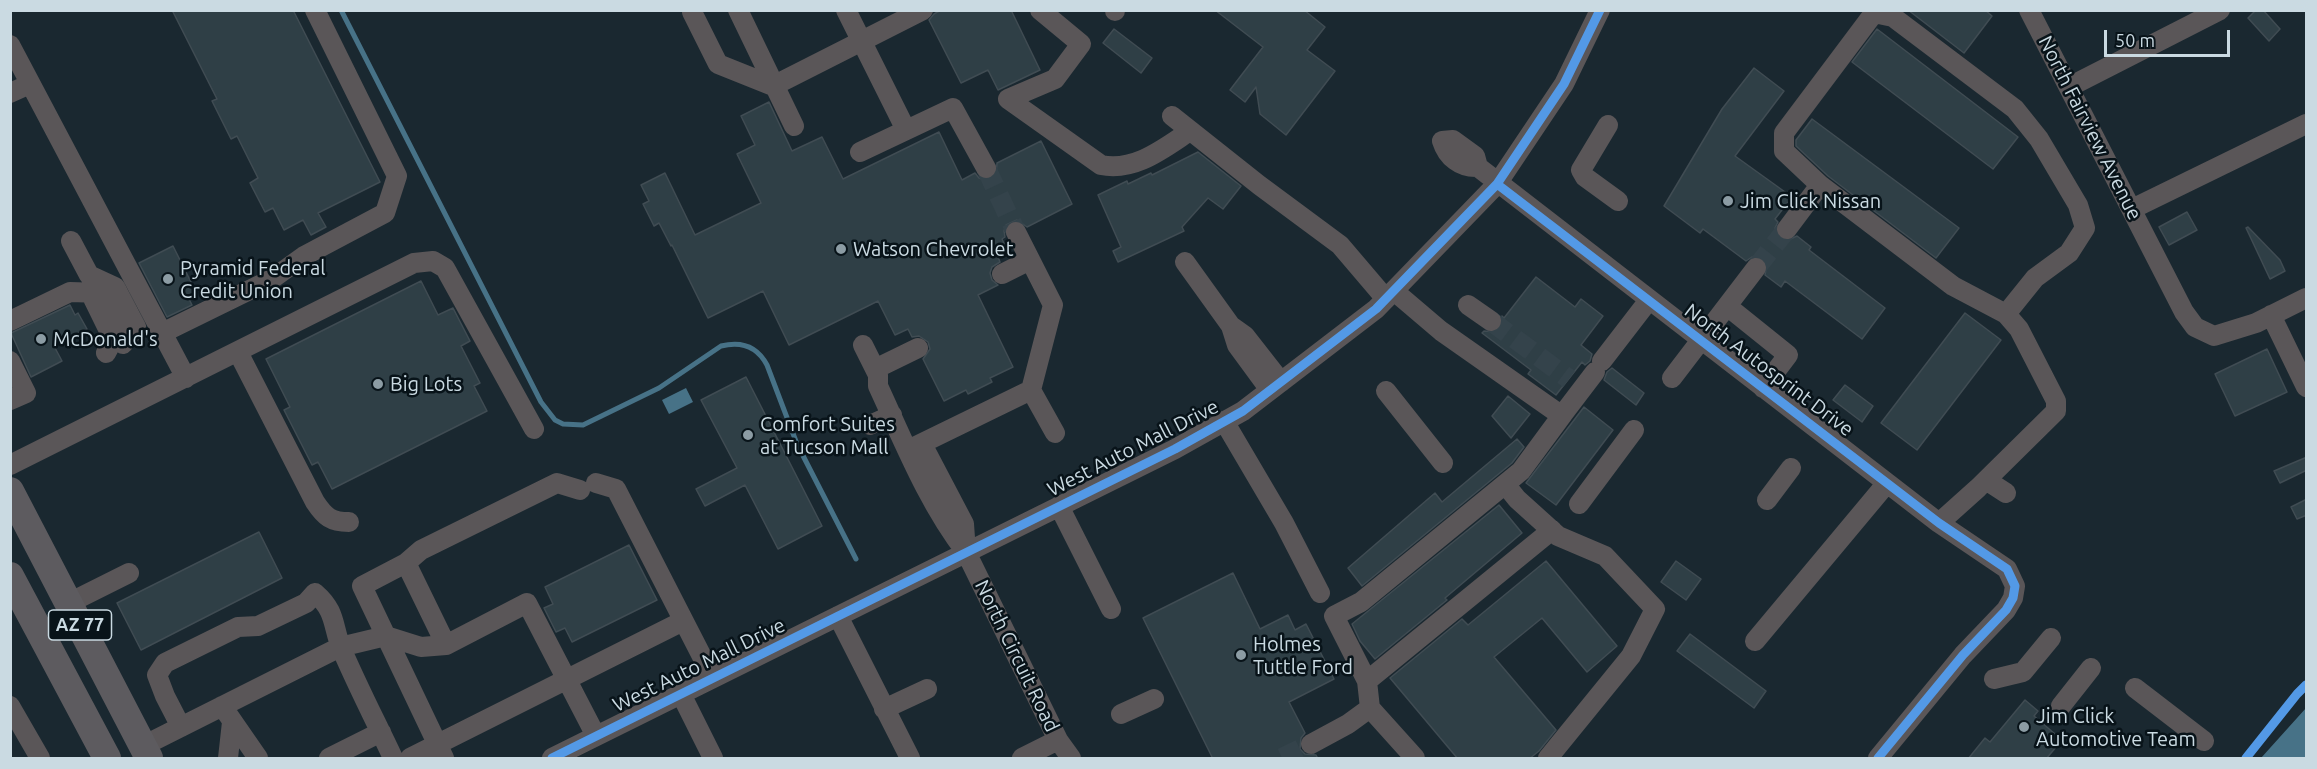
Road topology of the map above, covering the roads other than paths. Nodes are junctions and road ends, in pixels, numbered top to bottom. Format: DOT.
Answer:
graph roads {
  1 [pos="315,10"];
  2 [pos="738,10"];
  3 [pos="846,10"];
  4 [pos="923,10"];
  5 [pos="1040,10"];
  6 [pos="1600,10"];
  7 [pos="2029,10"];
  8 [pos="2220,10"];
  9 [pos="692,12"];
  10 [pos="1876,12"];
  11 [pos="861,42"];
  12 [pos="10,45"];
  13 [pos="30,84"];
  14 [pos="773,86"];
  15 [pos="2069,87"];
  16 [pos="10,93"];
  17 [pos="1172,116"];
  18 [pos="1608,124"];
  19 [pos="2307,124"];
  20 [pos="794,126"];
  21 [pos="906,130"];
  22 [pos="1190,131"];
  23 [pos="860,152"];
  24 [pos="1478,167"];
  25 [pos="986,168"];
  26 [pos="1497,184"];
  27 [pos="1820,185"];
  28 [pos="1618,201"];
  29 [pos="2132,209"];
  30 [pos="1787,229"];
  31 [pos="1016,232"];
  32 [pos="71,242"];
  33 [pos="1030,260"];
  34 [pos="1185,262"];
  35 [pos="1756,268"];
  36 [pos="1002,274"];
  37 [pos="1390,295"];
  38 [pos="2307,298"];
  39 [pos="1649,300"];
  40 [pos="1732,300"];
  41 [pos="1468,305"];
  42 [pos="2006,314"];
  43 [pos="2271,315"];
  44 [pos="10,321"];
  45 [pos="1491,321"];
  46 [pos="162,333"];
  47 [pos="1700,340"];
  48 [pos="863,345"];
  49 [pos="918,348"];
  50 [pos="238,352"];
  51 [pos="10,361"];
  52 [pos="186,378"];
  53 [pos="880,378"];
  54 [pos="1672,378"];
  55 [pos="1275,386"];
  56 [pos="2307,387"];
  57 [pos="1763,388"];
  58 [pos="1031,390"];
  59 [pos="1386,391"];
  60 [pos="18,397"];
  61 [pos="1559,413"];
  62 [pos="892,415"];
  63 [pos="1224,421"];
  64 [pos="870,425"];
  65 [pos="534,429"];
  66 [pos="1634,430"];
  67 [pos="947,433"];
  68 [pos="1055,433"];
  69 [pos="915,447"];
  70 [pos="1443,463"];
  71 [pos="10,465"];
  72 [pos="1791,468"];
  73 [pos="1986,480"];
  74 [pos="943,483"];
  75 [pos="1505,483"];
  76 [pos="1887,483"];
  77 [pos="10,491"];
  78 [pos="2006,493"];
  79 [pos="1767,500"];
  80 [pos="1579,504"];
  81 [pos="1059,506"];
  82 [pos="349,522"];
  83 [pos="1939,523"];
  84 [pos="1552,530"];
  85 [pos="966,552"];
  86 [pos="406,563"];
  87 [pos="129,573"];
  88 [pos="10,576"];
  89 [pos="1320,593"];
  90 [pos="69,603"];
  91 [pos="1112,609"];
  92 [pos="838,616"];
  93 [pos="683,621"];
  94 [pos="386,636"];
  95 [pos="2051,638"];
  96 [pos="1755,641"];
  97 [pos="446,645"];
  98 [pos="340,647"];
  99 [pos="2091,668"];
  100 [pos="713,678"];
  101 [pos="567,679"];
  102 [pos="1994,679"];
  103 [pos="1368,681"];
  104 [pos="2136,688"];
  105 [pos="927,689"];
  106 [pos="681,694"];
  107 [pos="1154,699"];
  108 [pos="10,706"];
  109 [pos="2061,706"];
  110 [pos="1370,708"];
  111 [pos="884,709"];
  112 [pos="227,714"];
  113 [pos="1121,714"];
  114 [pos="181,727"];
  115 [pos="381,732"];
  116 [pos="596,736"];
  117 [pos="1058,740"];
  118 [pos="2204,741"];
  119 [pos="1311,744"];
  120 [pos="146,752"];
  121 [pos="441,752"];
  122 [pos="40,759"];
  123 [pos="106,759"];
  124 [pos="228,759"];
  125 [pos="258,759"];
  126 [pos="329,759"];
  127 [pos="393,759"];
  128 [pos="410,759"];
  129 [pos="552,759"];
  130 [pos="713,759"];
  131 [pos="910,759"];
  132 [pos="1022,759"];
  133 [pos="1071,759"];
  134 [pos="1415,759"];
  135 [pos="1548,759"];
  136 [pos="1878,759"];
  1 -- 46 [label="street"];
  2 -- 14 [label="street"];
  3 -- 11 [label="street"];
  4 -- 11 [label="street"];
  5 -- 22 [label="street"];
  6 -- 26 [label="street, West Auto Mall Drive"];
  7 -- 15 [label="street, North Fairview Avenue"];
  8 -- 15 [label="street"];
  9 -- 14 [label="street"];
  10 -- 27 [label="street"];
  10 -- 42 [label="street"];
  11 -- 14 [label="street"];
  11 -- 21 [label="street"];
  12 -- 13 [label="street"];
  13 -- 16 [label="street"];
  13 -- 46 [label="street"];
  14 -- 20 [label="street"];
  15 -- 29 [label="street, North Fairview Avenue"];
  17 -- 22 [label="street"];
  18 -- 28 [label="street"];
  19 -- 29 [label="street"];
  21 -- 23 [label="street"];
  21 -- 25 [label="street"];
  22 -- 37 [label="street"];
  24 -- 26 [label="street, North Autosprint Drive"];
  26 -- 37 [label="street, West Auto Mall Drive"];
  26 -- 39 [label="street, North Autosprint Drive"];
  27 -- 30 [label="street"];
  27 -- 42 [label="street"];
  29 -- 43 [label="street, North Fairview Avenue"];
  31 -- 33 [label="street"];
  32 -- 44 [label="street"];
  33 -- 36 [label="street"];
  33 -- 58 [label="street"];
  34 -- 55 [label="street"];
  35 -- 40 [label="street"];
  37 -- 55 [label="street, West Auto Mall Drive"];
  37 -- 61 [label="street"];
  38 -- 43 [label="street, North Fairview Avenue"];
  39 -- 47 [label="street, North Autosprint Drive"];
  39 -- 61 [label="street"];
  40 -- 47 [label="street"];
  40 -- 57 [label="street"];
  41 -- 45 [label="street"];
  42 -- 73 [label="street"];
  43 -- 56 [label="street"];
  46 -- 52 [label="street"];
  47 -- 54 [label="street"];
  47 -- 57 [label="street, North Autosprint Drive"];
  48 -- 53 [label="street"];
  49 -- 53 [label="street"];
  50 -- 52 [label="street"];
  50 -- 65 [label="street"];
  50 -- 82 [label="street"];
  51 -- 60 [label="street"];
  52 -- 71 [label="street"];
  53 -- 62 [label="street"];
  55 -- 63 [label="street, West Auto Mall Drive"];
  57 -- 76 [label="street, North Autosprint Drive"];
  58 -- 67 [label="street"];
  58 -- 68 [label="street"];
  59 -- 70 [label="street"];
  61 -- 75 [label="street"];
  62 -- 64 [label="street"];
  62 -- 69 [label="street"];
  63 -- 81 [label="street, West Auto Mall Drive"];
  63 -- 89 [label="street"];
  66 -- 80 [label="street"];
  67 -- 69 [label="street"];
  67 -- 74 [label="street"];
  69 -- 74 [label="street"];
  69 -- 85 [label="street"];
  72 -- 79 [label="street"];
  73 -- 78 [label="street"];
  73 -- 83 [label="street"];
  74 -- 85 [label="street"];
  75 -- 84 [label="street"];
  75 -- 103 [label="street"];
  76 -- 83 [label="street, North Autosprint Drive"];
  76 -- 96 [label="street"];
  77 -- 90 [label="highway, AZ 77"];
  81 -- 85 [label="street, West Auto Mall Drive"];
  81 -- 91 [label="street"];
  83 -- 136 [label="street, North Autosprint Drive"];
  84 -- 103 [label="street"];
  84 -- 135 [label="street"];
  85 -- 92 [label="street, West Auto Mall Drive"];
  85 -- 117 [label="street, North Circuit Road"];
  86 -- 93 [label="street"];
  86 -- 94 [label="street"];
  86 -- 97 [label="street"];
  87 -- 90 [label="street"];
  88 -- 123 [label="highway, AZ 77"];
  90 -- 120 [label="highway, AZ 77"];
  92 -- 100 [label="street, West Auto Mall Drive"];
  92 -- 111 [label="street"];
  93 -- 100 [label="street"];
  93 -- 101 [label="street"];
  94 -- 97 [label="street"];
  94 -- 98 [label="street"];
  94 -- 121 [label="street"];
  95 -- 102 [label="street"];
  97 -- 101 [label="street"];
  98 -- 112 [label="street"];
  98 -- 114 [label="street"];
  98 -- 115 [label="street"];
  99 -- 109 [label="street"];
  100 -- 106 [label="street, West Auto Mall Drive"];
  101 -- 116 [label="street"];
  101 -- 121 [label="street"];
  103 -- 110 [label="street"];
  104 -- 118 [label="street"];
  105 -- 111 [label="street"];
  106 -- 116 [label="street, West Auto Mall Drive"];
  106 -- 130 [label="street"];
  107 -- 113 [label="street"];
  108 -- 122 [label="street"];
  110 -- 119 [label="street"];
  110 -- 134 [label="street"];
  111 -- 131 [label="street"];
  112 -- 114 [label="street"];
  112 -- 124 [label="street"];
  112 -- 125 [label="street"];
  114 -- 120 [label="street"];
  115 -- 126 [label="street"];
  115 -- 127 [label="street"];
  116 -- 129 [label="street, West Auto Mall Drive"];
  117 -- 132 [label="street"];
  117 -- 133 [label="street, North Circuit Road"];
  121 -- 128 [label="street"];
}
